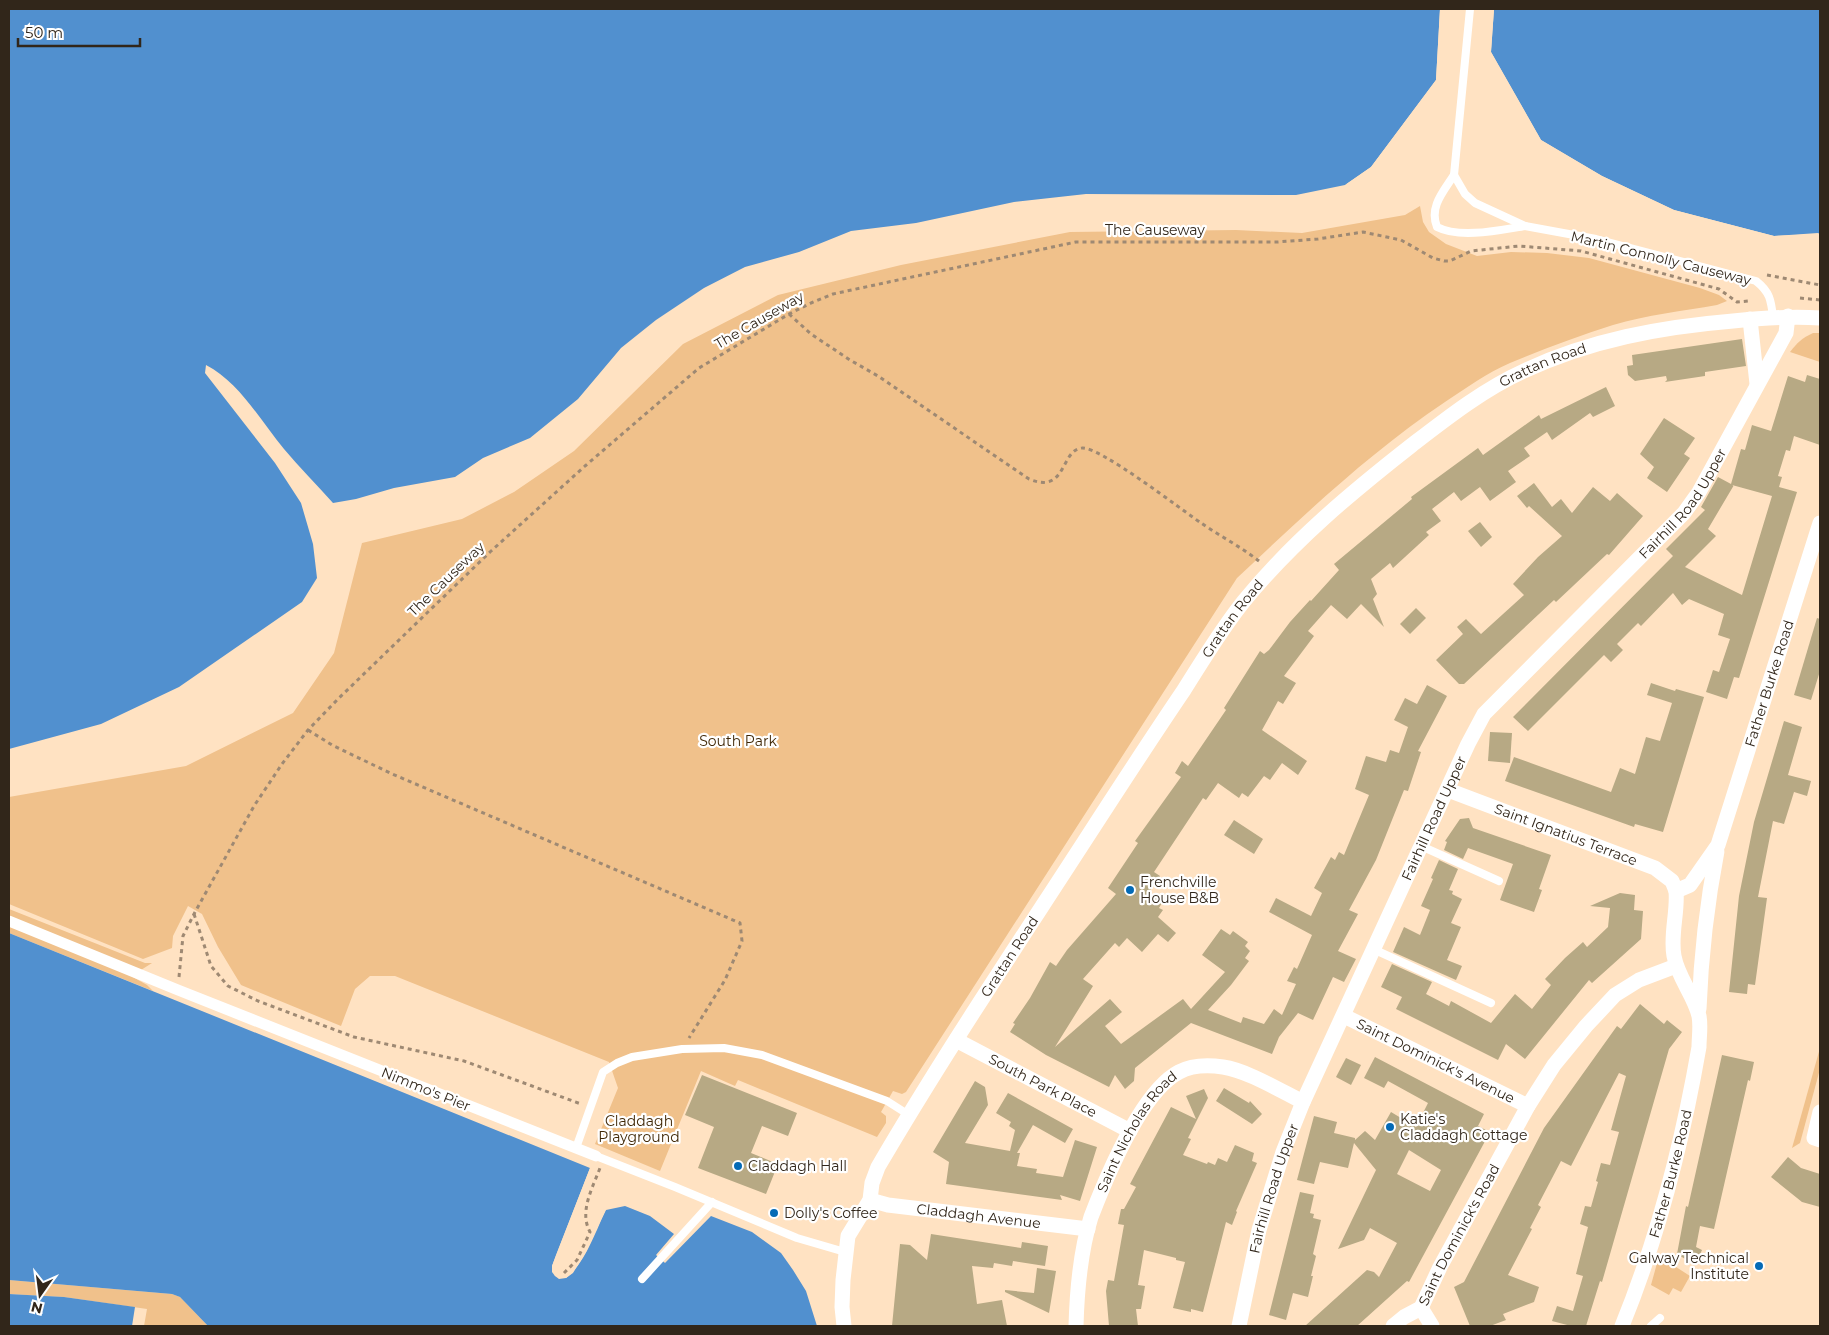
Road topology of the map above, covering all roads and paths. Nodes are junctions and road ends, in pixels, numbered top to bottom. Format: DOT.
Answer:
graph roads {
  1 [pos="1470,9"];
  2 [pos="1454,176"];
  3 [pos="1525,226"];
  4 [pos="1764,275"];
  5 [pos="1820,286"];
  6 [pos="1800,298"];
  7 [pos="1820,300"];
  8 [pos="1748,301"];
  9 [pos="789,314"];
  10 [pos="1780,317"];
  11 [pos="1820,318"];
  12 [pos="1750,319"];
  13 [pos="1757,384"];
  14 [pos="1820,523"];
  15 [pos="1259,562"];
  16 [pos="308,730"];
  17 [pos="1448,790"];
  18 [pos="1718,845"];
  19 [pos="1421,846"];
  20 [pos="1499,881"];
  21 [pos="1676,891"];
  22 [pos="194,914"];
  23 [pos="9,920"];
  24 [pos="1373,949"];
  25 [pos="1676,966"];
  26 [pos="178,990"];
  27 [pos="1491,1003"];
  28 [pos="1344,1016"];
  29 [pos="1698,1016"];
  30 [pos="956,1040"];
  31 [pos="682,1049"];
  32 [pos="1303,1102"];
  33 [pos="1528,1106"];
  34 [pos="591,1107"];
  35 [pos="1820,1112"];
  36 [pos="909,1115"];
  37 [pos="1130,1131"];
  38 [pos="1820,1140"];
  39 [pos="576,1148"];
  40 [pos="600,1158"];
  41 [pos="870,1200"];
  42 [pos="712,1202"];
  43 [pos="1088,1229"];
  44 [pos="845,1252"];
  45 [pos="564,1273"];
  46 [pos="642,1279"];
  47 [pos="1421,1308"];
  48 [pos="1660,1318"];
  49 [pos="844,1326"];
  50 [pos="1076,1326"];
  51 [pos="1239,1326"];
  52 [pos="1393,1326"];
  53 [pos="1432,1326"];
  54 [pos="1622,1326"];
  55 [pos="1651,1326"];
  1 -- 2 [label="lane, Martin Connolly Causeway"];
  2 -- 3 [label="lane, Martin Connolly Causeway"];
  2 -- 3 [label="lane, Martin Connolly Causeway"];
  3 -- 10 [label="lane, Martin Connolly Causeway"];
  4 -- 5 [label="path"];
  6 -- 7 [label="path"];
  8 -- 9 [label="path, The Causeway"];
  9 -- 15 [label="path"];
  9 -- 16 [label="path, The Causeway"];
  10 -- 11 [label="street, Grattan Road"];
  10 -- 12 [label="street, Grattan Road"];
  10 -- 13 [label="street, Fairhill Road Upper"];
  12 -- 13 [label="street"];
  12 -- 30 [label="street, Grattan Road"];
  13 -- 17 [label="street, Fairhill Road Upper"];
  14 -- 18 [label="street, Father Burke Road"];
  16 -- 22 [label="path, The Causeway"];
  16 -- 31 [label="path"];
  17 -- 19 [label="street, Fairhill Road Upper"];
  17 -- 21 [label="street, Saint Ignatius Terrace"];
  18 -- 21 [label="street, Father Burke Road"];
  18 -- 29 [label="street, Father Burke Road"];
  19 -- 20 [label="lane"];
  19 -- 24 [label="street, Fairhill Road Upper"];
  21 -- 25 [label="street, Father Burke Road"];
  22 -- 26 [label="path, The Causeway"];
  22 -- 34 [label="path"];
  23 -- 26 [label="street, Nimmo's Pier"];
  24 -- 27 [label="lane"];
  24 -- 28 [label="street, Fairhill Road Upper"];
  25 -- 29 [label="street, Father Burke Road"];
  25 -- 33 [label="street, Saint Dominick's Road"];
  26 -- 39 [label="street, Nimmo's Pier"];
  28 -- 32 [label="street, Fairhill Road Upper"];
  28 -- 33 [label="street, Saint Dominick's Avenue"];
  29 -- 54 [label="street, Father Burke Road"];
  30 -- 36 [label="street, Grattan Road"];
  30 -- 37 [label="street, South Park Place"];
  31 -- 34 [label="lane"];
  31 -- 36 [label="lane"];
  32 -- 37 [label="street, Saint Nicholas Road"];
  32 -- 51 [label="street, Fairhill Road Upper"];
  33 -- 47 [label="street, Saint Dominick's Road"];
  34 -- 39 [label="lane"];
  35 -- 38 [label="street"];
  36 -- 41 [label="street, Grattan Road"];
  37 -- 43 [label="street, Saint Nicholas Road"];
  39 -- 40 [label="street, Nimmo's Pier"];
  40 -- 42 [label="lane, Nimmo's Pier"];
  40 -- 45 [label="path"];
  41 -- 43 [label="street, Claddagh Avenue"];
  41 -- 44 [label="street"];
  42 -- 44 [label="lane, Nimmo's Pier"];
  42 -- 46 [label="lane"];
  43 -- 50 [label="street, Saint Nicholas Road"];
  44 -- 49 [label="street"];
  47 -- 52 [label="street, Saint Dominick's Road"];
  47 -- 53 [label="street"];
  48 -- 55 [label="lane"];
}
